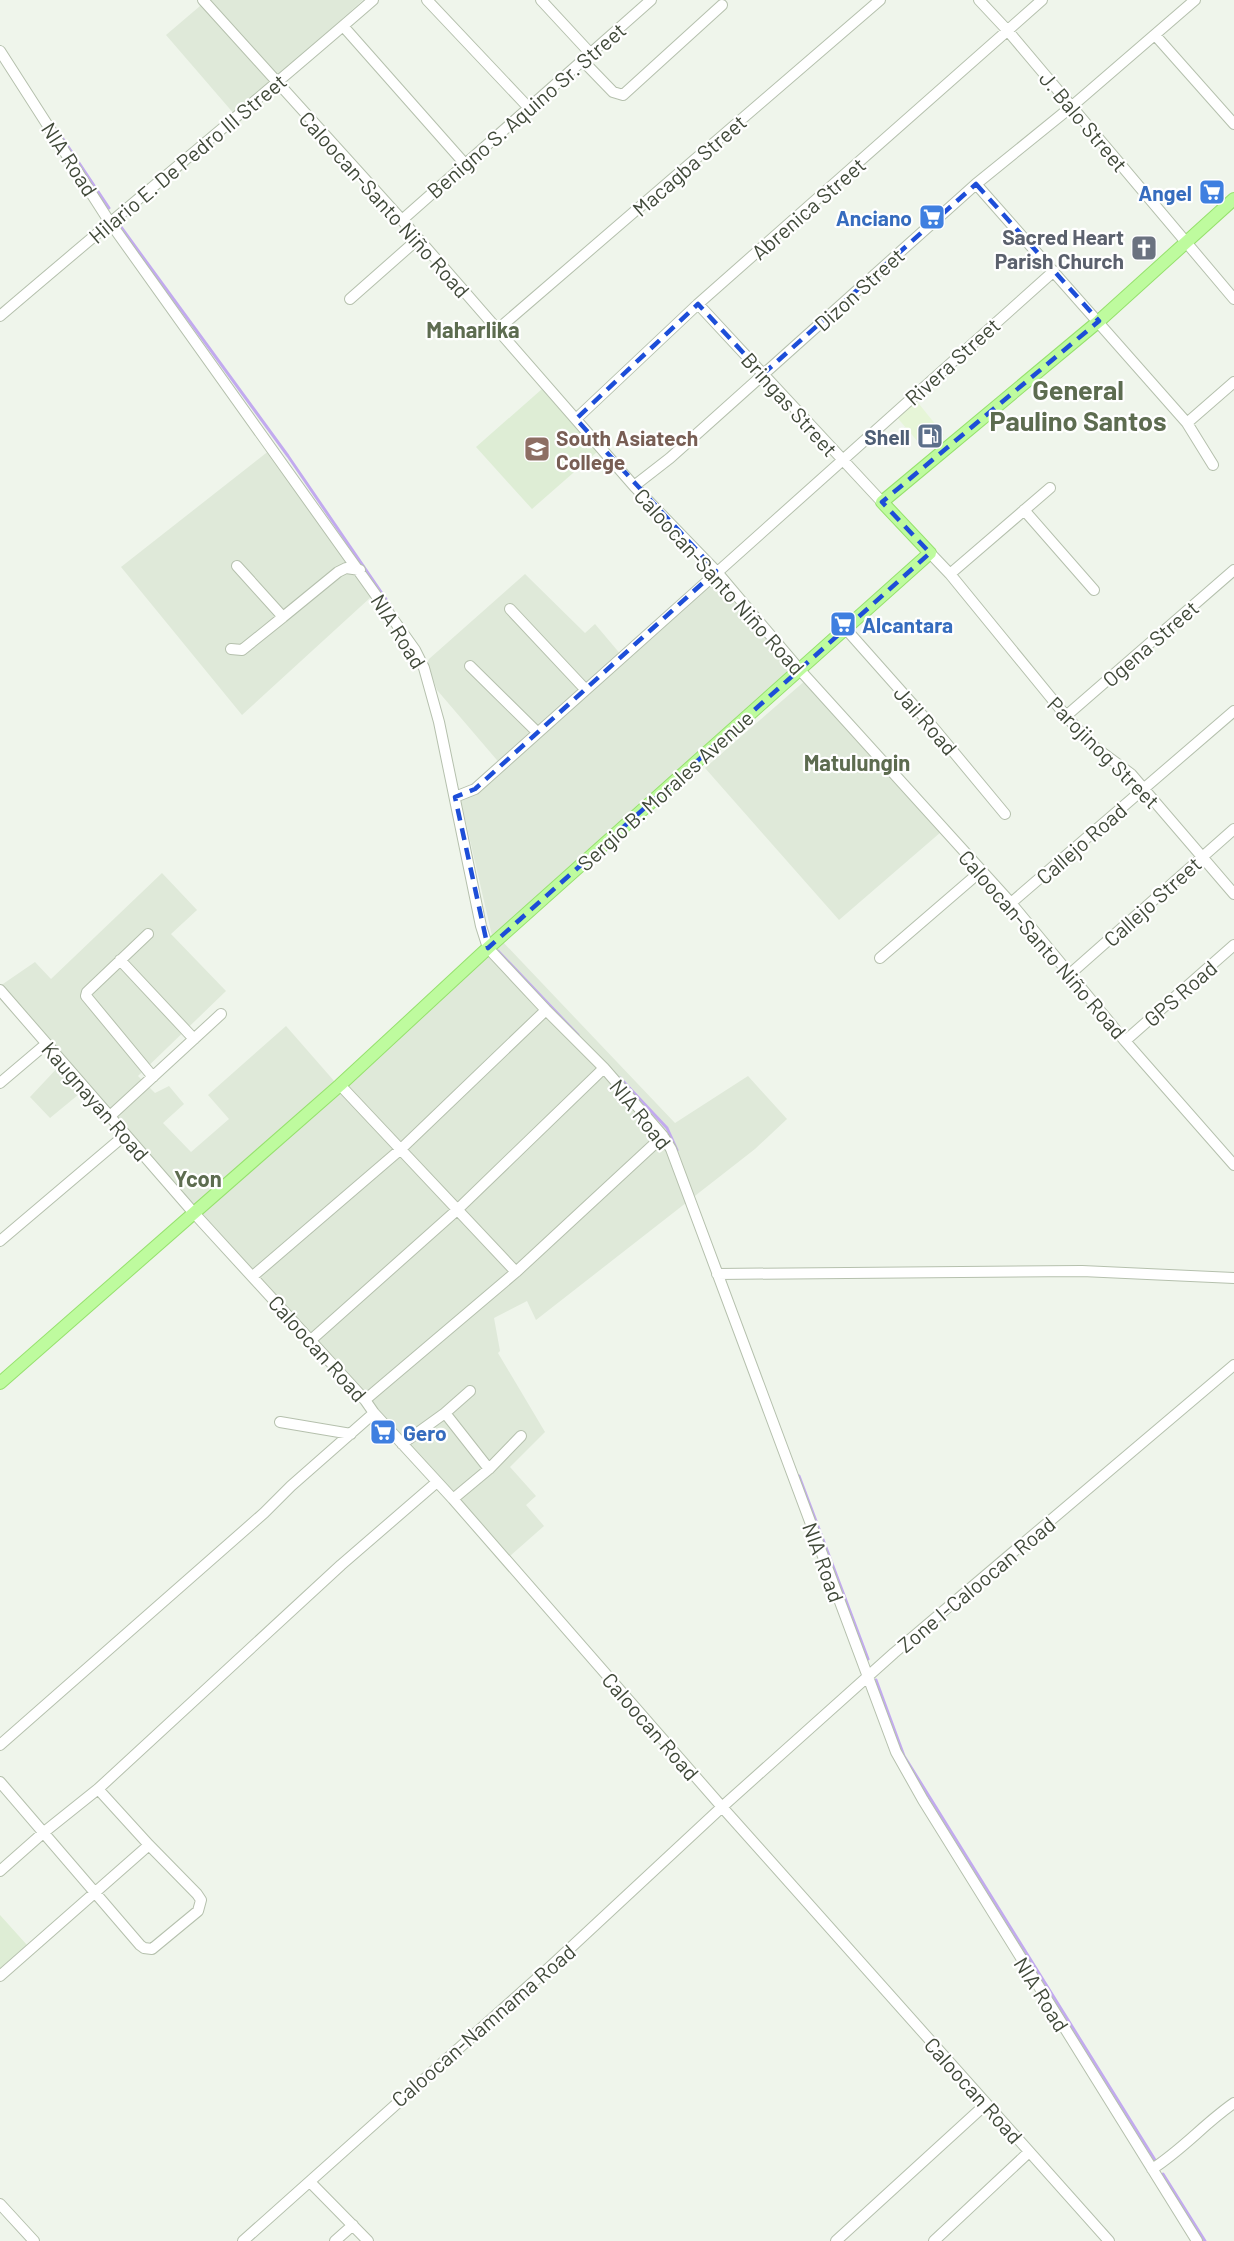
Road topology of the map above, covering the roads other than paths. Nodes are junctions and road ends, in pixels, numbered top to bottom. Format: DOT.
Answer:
graph roads {
  1 [pos="203,0"];
  2 [pos="427,0"];
  3 [pos="542,0"];
  4 [pos="651,0"];
  5 [pos="880,0"];
  6 [pos="979,0"];
  7 [pos="1042,0"];
  8 [pos="1195,0"];
  9 [pos="366,2"];
  10 [pos="722,5"];
  11 [pos="343,26"];
  12 [pos="1008,31"];
  13 [pos="1155,35"];
  14 [pos="0,51"];
  15 [pos="587,57"];
  16 [pos="277,84"];
  17 [pos="1071,107"];
  18 [pos="529,108"];
  19 [pos="1234,124"];
  20 [pos="465,164"];
  21 [pos="976,184"];
  22 [pos="1234,199"];
  23 [pos="402,220"];
  24 [pos="109,221"];
  25 [pos="418,239"];
  26 [pos="1186,242"];
  27 [pos="1054,271"];
  28 [pos="350,299"];
  29 [pos="1234,299"];
  30 [pos="698,304"];
  31 [pos="0,316"];
  32 [pos="1099,321"];
  33 [pos="497,330"];
  34 [pos="763,374"];
  35 [pos="1234,382"];
  36 [pos="576,419"];
  37 [pos="1187,423"];
  38 [pos="841,460"];
  39 [pos="1213,465"];
  40 [pos="634,486"];
  41 [pos="1050,488"];
  42 [pos="882,502"];
  43 [pos="1024,510"];
  44 [pos="930,553"];
  45 [pos="237,566"];
  46 [pos="360,570"];
  47 [pos="1234,570"];
  48 [pos="716,571"];
  49 [pos="950,574"];
  50 [pos="1094,590"];
  51 [pos="510,609"];
  52 [pos="283,617"];
  53 [pos="845,628"];
  54 [pos="231,649"];
  55 [pos="470,666"];
  56 [pos="800,669"];
  57 [pos="585,689"];
  58 [pos="1234,711"];
  59 [pos="1066,716"];
  60 [pos="537,732"];
  61 [pos="1144,789"];
  62 [pos="459,795"];
  63 [pos="1005,814"];
  64 [pos="1234,829"];
  65 [pos="1202,857"];
  66 [pos="981,871"];
  67 [pos="1234,894"];
  68 [pos="1011,903"];
  69 [pos="148,934"];
  70 [pos="1234,945"];
  71 [pos="488,948"];
  72 [pos="880,958"];
  73 [pos="120,960"];
  74 [pos="1070,974"];
  75 [pos="0,990"];
  76 [pos="546,1011"];
  77 [pos="221,1014"];
  78 [pos="194,1039"];
  79 [pos="1125,1041"];
  80 [pos="46,1044"];
  81 [pos="604,1068"];
  82 [pos="153,1077"];
  83 [pos="0,1083"];
  84 [pos="340,1085"];
  85 [pos="110,1117"];
  86 [pos="125,1135"];
  87 [pos="663,1136"];
  88 [pos="401,1149"];
  89 [pos="1234,1165"];
  90 [pos="458,1210"];
  91 [pos="193,1212"];
  92 [pos="0,1241"];
  93 [pos="516,1272"];
  94 [pos="717,1274"];
  95 [pos="253,1276"];
  96 [pos="1234,1278"];
  97 [pos="311,1340"];
  98 [pos="1234,1365"];
  99 [pos="0,1383"];
  100 [pos="470,1391"];
  101 [pos="365,1400"];
  102 [pos="374,1413"];
  103 [pos="445,1413"];
  104 [pos="280,1422"];
  105 [pos="351,1434"];
  106 [pos="521,1436"];
  107 [pos="402,1444"];
  108 [pos="489,1469"];
  109 [pos="436,1482"];
  110 [pos="453,1499"];
  111 [pos="867,1678"];
  112 [pos="0,1745"];
  113 [pos="0,1782"];
  114 [pos="98,1789"];
  115 [pos="722,1808"];
  116 [pos="43,1833"];
  117 [pos="148,1845"];
  118 [pos="0,1871"];
  119 [pos="94,1893"];
  120 [pos="0,1976"];
  121 [pos="1234,2103"];
  122 [pos="986,2104"];
  123 [pos="1029,2152"];
  124 [pos="1152,2169"];
  125 [pos="310,2182"];
  126 [pos="0,2204"];
  127 [pos="353,2225"];
  128 [pos="34,2241"];
  129 [pos="243,2241"];
  130 [pos="335,2241"];
  131 [pos="368,2241"];
  132 [pos="836,2241"];
  133 [pos="934,2241"];
  134 [pos="1109,2241"];
  135 [pos="1197,2241"];
  1 -- 16 [label="street, Caloocan-Santo Niño Road"];
  2 -- 18 [label="street"];
  3 -- 15 [label="street"];
  4 -- 15 [label="street, Benigno S. Aquino Sr. Street"];
  5 -- 33 [label="street, Macagba Street"];
  6 -- 12 [label="street, J. Balo Street"];
  7 -- 12 [label="street, Abrenica Street"];
  8 -- 13 [label="street, Dizon Street"];
  9 -- 11 [label="street, Hilario E. De Pedro III Street"];
  10 -- 15 [label="street"];
  11 -- 16 [label="street, Hilario E. De Pedro III Street"];
  11 -- 20 [label="street"];
  12 -- 17 [label="street, J. Balo Street"];
  12 -- 30 [label="street, Abrenica Street"];
  13 -- 17 [label="street, Dizon Street"];
  13 -- 19 [label="street"];
  14 -- 24 [label="street, NIA Road"];
  15 -- 18 [label="street, Benigno S. Aquino Sr. Street"];
  16 -- 23 [label="street, Caloocan-Santo Niño Road"];
  16 -- 24 [label="street, Hilario E. De Pedro III Street"];
  17 -- 21 [label="street, Dizon Street"];
  17 -- 26 [label="street, J. Balo Street"];
  18 -- 20 [label="street, Benigno S. Aquino Sr. Street"];
  20 -- 23 [label="street, Benigno S. Aquino Sr. Street"];
  21 -- 27 [label="street"];
  21 -- 34 [label="street, Dizon Street"];
  22 -- 26 [label="main road"];
  23 -- 25 [label="street, Caloocan-Santo Niño Road"];
  24 -- 31 [label="street, Hilario E. De Pedro III Street"];
  24 -- 46 [label="street, NIA Road"];
  25 -- 28 [label="street"];
  25 -- 33 [label="street, Caloocan-Santo Niño Road"];
  26 -- 29 [label="street, J. Balo Street"];
  26 -- 32 [label="main road"];
  27 -- 32 [label="street"];
  27 -- 38 [label="street, Rivera Street"];
  30 -- 34 [label="street, Bringas Street"];
  30 -- 36 [label="street, Abrenica Street"];
  32 -- 37 [label="street"];
  32 -- 42 [label="main road"];
  33 -- 36 [label="street, Caloocan-Santo Niño Road"];
  34 -- 38 [label="street, Bringas Street"];
  34 -- 40 [label="street, Dizon Street"];
  35 -- 37 [label="street"];
  36 -- 40 [label="street, Caloocan-Santo Niño Road"];
  37 -- 39 [label="street"];
  38 -- 42 [label="street, Bringas Street"];
  38 -- 48 [label="street, Rivera Street"];
  40 -- 48 [label="street, Caloocan-Santo Niño Road"];
  41 -- 43 [label="street"];
  42 -- 44 [label="main road"];
  43 -- 49 [label="street"];
  43 -- 50 [label="street"];
  44 -- 49 [label="street, Parojinog Street"];
  44 -- 53 [label="main road, Sergio B. Morales Avenue"];
  45 -- 52 [label="street"];
  46 -- 52 [label="street"];
  46 -- 62 [label="street, NIA Road"];
  47 -- 59 [label="street, Ogena Street"];
  48 -- 56 [label="street, Caloocan-Santo Niño Road"];
  48 -- 57 [label="street, Rivera Street"];
  49 -- 59 [label="street, Parojinog Street"];
  51 -- 57 [label="street"];
  52 -- 54 [label="street"];
  53 -- 56 [label="main road, Sergio B. Morales Avenue"];
  53 -- 63 [label="street, Jail Road"];
  55 -- 60 [label="street"];
  56 -- 66 [label="street, Caloocan-Santo Niño Road"];
  56 -- 71 [label="main road, Sergio B. Morales Avenue"];
  57 -- 60 [label="street, Rivera Street"];
  58 -- 61 [label="street, Callejo Road"];
  59 -- 61 [label="street, Parojinog Street"];
  60 -- 62 [label="street, Rivera Street"];
  61 -- 65 [label="street, Parojinog Street"];
  61 -- 68 [label="street, Callejo Road"];
  62 -- 71 [label="street, NIA Road"];
  64 -- 65 [label="street, Callejo Street"];
  65 -- 67 [label="street, Parojinog Street"];
  65 -- 74 [label="street, Callejo Street"];
  66 -- 68 [label="street, Caloocan-Santo Niño Road"];
  66 -- 72 [label="street"];
  68 -- 74 [label="street, Caloocan-Santo Niño Road"];
  69 -- 73 [label="street"];
  70 -- 79 [label="street, GPS Road"];
  71 -- 76 [label="street, NIA Road"];
  71 -- 84 [label="main road, Sergio B. Morales Avenue"];
  73 -- 78 [label="street"];
  73 -- 82 [label="street"];
  74 -- 79 [label="street, Caloocan-Santo Niño Road"];
  75 -- 80 [label="street, Kaugnayan Road"];
  76 -- 81 [label="street, NIA Road"];
  76 -- 88 [label="street"];
  77 -- 78 [label="street"];
  78 -- 82 [label="street"];
  79 -- 89 [label="street, Caloocan-Santo Niño Road"];
  80 -- 83 [label="street"];
  80 -- 85 [label="street, Kaugnayan Road"];
  81 -- 87 [label="street, NIA Road"];
  81 -- 90 [label="street"];
  82 -- 85 [label="street"];
  84 -- 88 [label="street"];
  84 -- 91 [label="main road, Sergio B. Morales Avenue"];
  85 -- 86 [label="street, Kaugnayan Road"];
  86 -- 91 [label="street, Kaugnayan Road"];
  86 -- 92 [label="street"];
  87 -- 93 [label="street"];
  87 -- 94 [label="street, NIA Road"];
  88 -- 90 [label="street"];
  88 -- 95 [label="street"];
  90 -- 93 [label="street"];
  90 -- 97 [label="street"];
  91 -- 95 [label="street, Caloocan Road"];
  91 -- 99 [label="main road, Sergio B. Morales Avenue"];
  93 -- 101 [label="street"];
  94 -- 96 [label="street"];
  94 -- 111 [label="street, NIA Road"];
  95 -- 97 [label="street, Caloocan Road"];
  97 -- 101 [label="street, Caloocan Road"];
  98 -- 111 [label="street, Zone I-Caloocan Road"];
  100 -- 103 [label="street"];
  101 -- 102 [label="street, Caloocan Road"];
  102 -- 105 [label="street"];
  102 -- 107 [label="street, Caloocan Road"];
  103 -- 107 [label="street"];
  103 -- 108 [label="street"];
  104 -- 105 [label="street"];
  105 -- 112 [label="street"];
  106 -- 108 [label="street"];
  107 -- 109 [label="street, Caloocan Road"];
  108 -- 110 [label="street"];
  109 -- 110 [label="street, Caloocan Road"];
  109 -- 114 [label="street"];
  110 -- 115 [label="street, Caloocan Road"];
  111 -- 115 [label="street, Zone I-Caloocan Road"];
  111 -- 124 [label="street, NIA Road"];
  113 -- 116 [label="street"];
  114 -- 116 [label="street"];
  114 -- 117 [label="street"];
  115 -- 122 [label="street, Caloocan Road"];
  115 -- 125 [label="street, Caloocan-Namnama Road"];
  116 -- 118 [label="street"];
  116 -- 119 [label="street"];
  117 -- 119 [label="street"];
  117 -- 119 [label="street"];
  119 -- 120 [label="street"];
  121 -- 124 [label="street"];
  122 -- 123 [label="street, Caloocan Road"];
  122 -- 132 [label="street"];
  123 -- 133 [label="street"];
  123 -- 134 [label="street, Caloocan Road"];
  124 -- 135 [label="street, NIA Road"];
  125 -- 127 [label="street"];
  125 -- 129 [label="street, Caloocan-Namnama Road"];
  126 -- 128 [label="street"];
  127 -- 130 [label="street"];
  127 -- 131 [label="street"];
}
